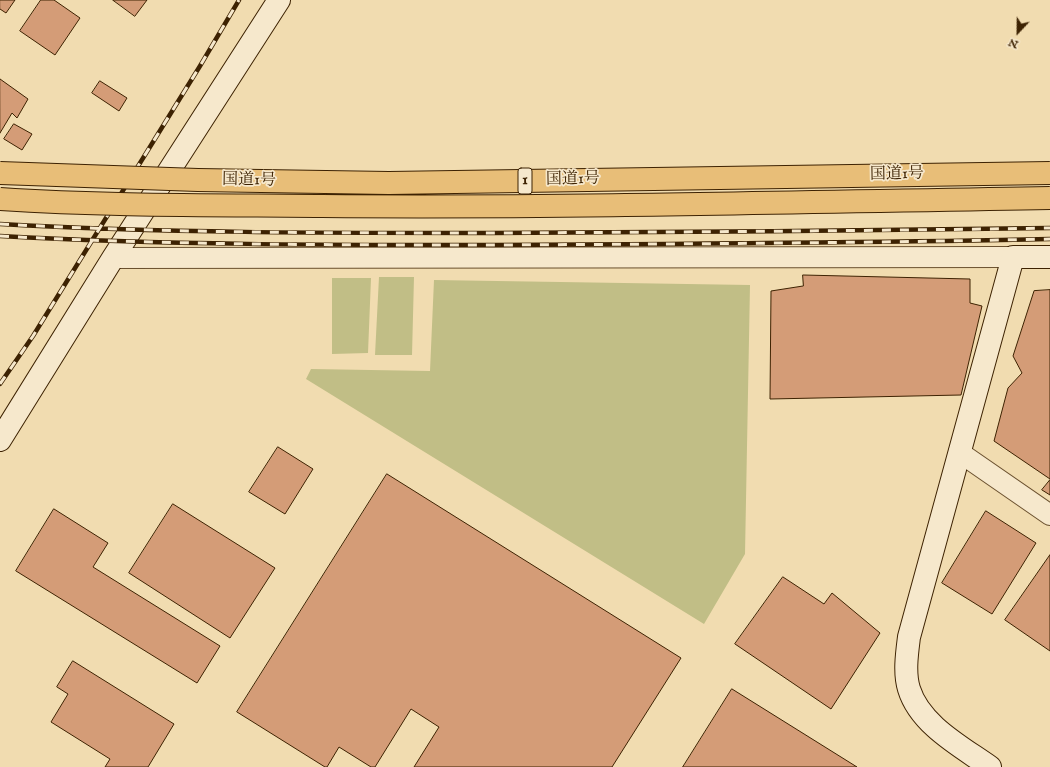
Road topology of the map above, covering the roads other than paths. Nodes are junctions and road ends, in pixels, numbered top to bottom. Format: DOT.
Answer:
graph roads {
  1 [pos="279,0"];
  2 [pos="0,173"];
  3 [pos="1050,173"];
  4 [pos="1050,198"];
  5 [pos="0,199"];
  6 [pos="1013,257"];
  7 [pos="1050,257"];
  8 [pos="112,258"];
  9 [pos="0,440"];
  10 [pos="959,452"];
  11 [pos="1050,515"];
  12 [pos="990,767"];
  1 -- 8 [label="street"];
  2 -- 3 [label="highway, 国道1号 / 1, bridge"];
  4 -- 5 [label="highway, 国道1号 / 1, bridge"];
  6 -- 7 [label="street"];
  6 -- 8 [label="street"];
  6 -- 10 [label="street"];
  8 -- 9 [label="street"];
  10 -- 11 [label="street"];
  10 -- 12 [label="street"];
}
